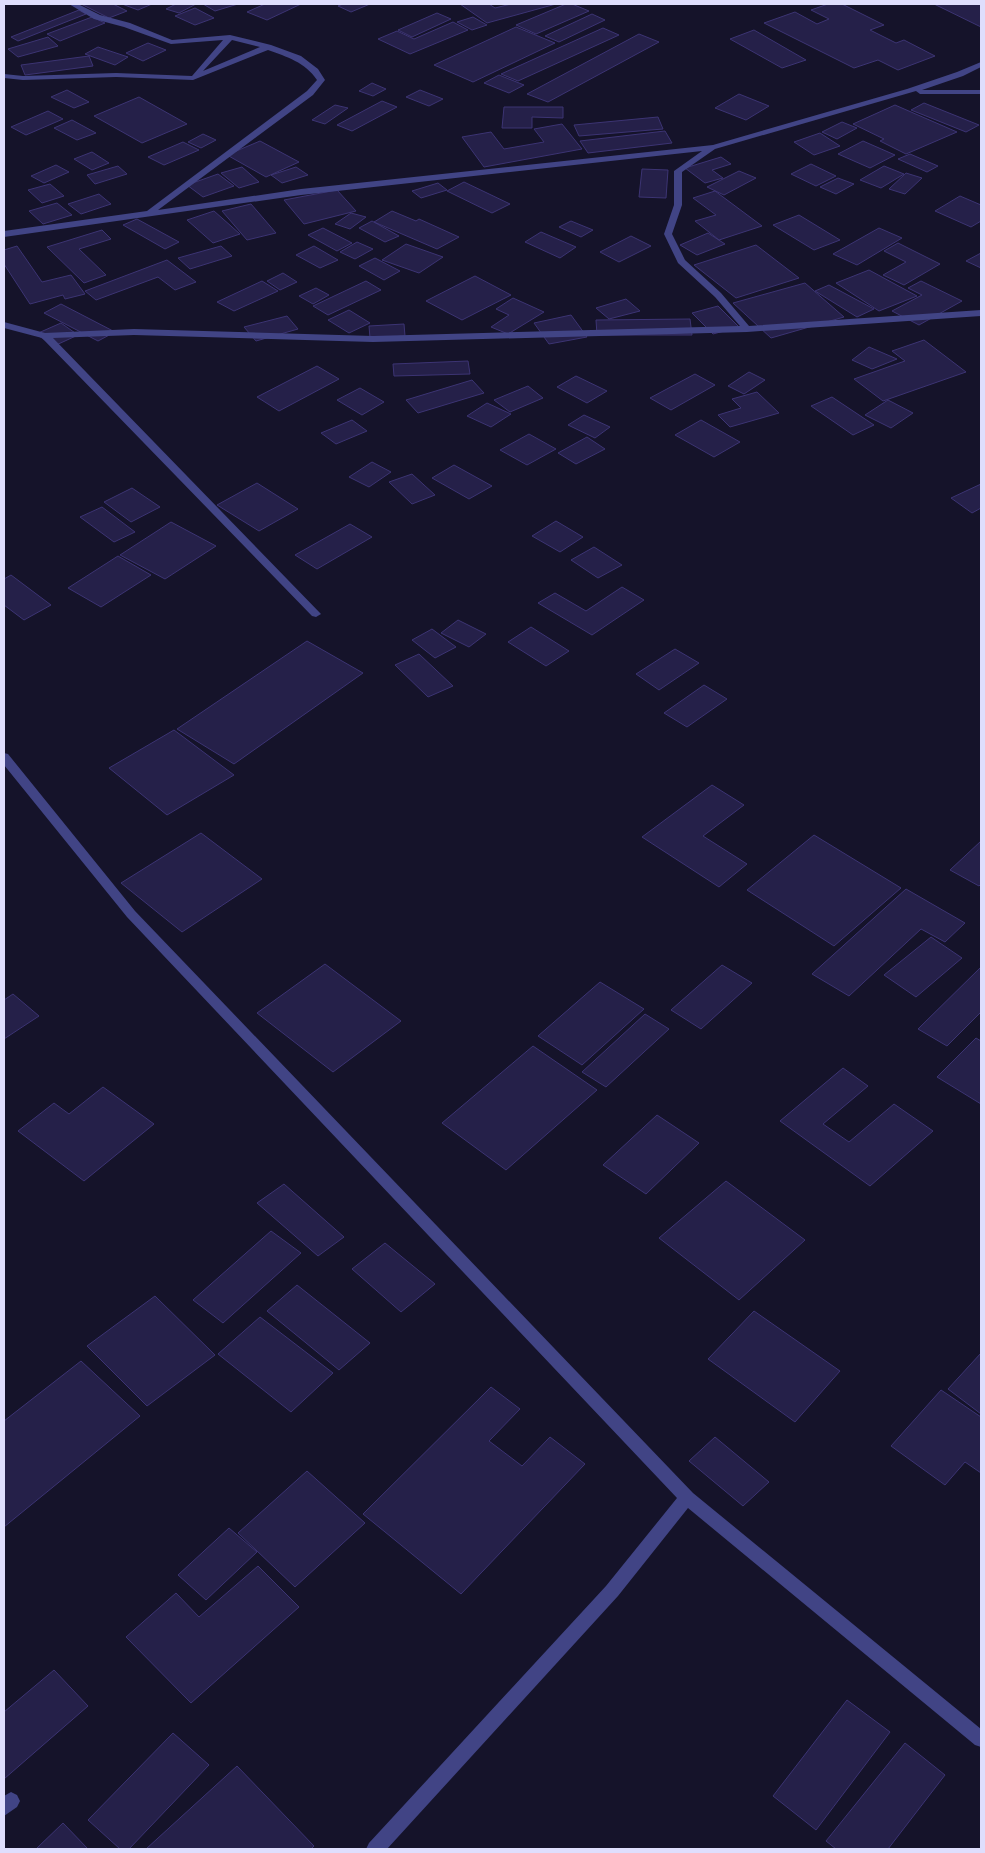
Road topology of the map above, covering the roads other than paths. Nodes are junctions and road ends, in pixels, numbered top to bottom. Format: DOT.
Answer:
graph roads {
  1 [pos="73,4"];
  2 [pos="230,37"];
  3 [pos="268,47"];
  4 [pos="981,64"];
  5 [pos="4,76"];
  6 [pos="193,78"];
  7 [pos="910,91"];
  8 [pos="981,92"];
  9 [pos="714,147"];
  10 [pos="149,212"];
  11 [pos="4,234"];
  12 [pos="981,313"];
  13 [pos="4,325"];
  14 [pos="747,329"];
  15 [pos="45,336"];
  16 [pos="316,614"];
  17 [pos="4,757"];
  18 [pos="687,1498"];
  19 [pos="981,1740"];
  20 [pos="375,1849"];
  1 -- 2 [label="street"];
  2 -- 3 [label="street"];
  2 -- 6 [label="street"];
  3 -- 6 [label="street"];
  3 -- 10 [label="street"];
  4 -- 7 [label="street"];
  5 -- 6 [label="street"];
  7 -- 8 [label="street"];
  7 -- 9 [label="street"];
  9 -- 10 [label="street"];
  9 -- 14 [label="street"];
  10 -- 11 [label="street"];
  12 -- 14 [label="street"];
  13 -- 15 [label="street"];
  14 -- 15 [label="street"];
  15 -- 16 [label="street"];
  17 -- 18 [label="street"];
  18 -- 19 [label="street"];
  18 -- 20 [label="street"];
}
